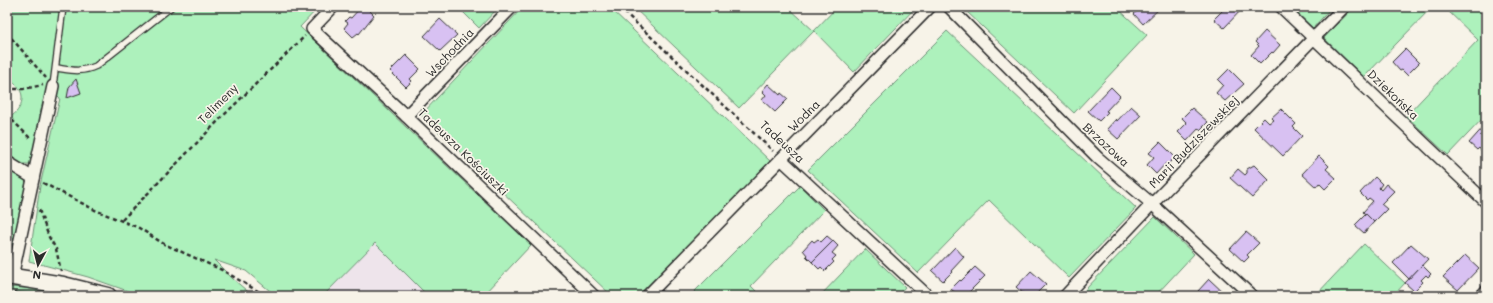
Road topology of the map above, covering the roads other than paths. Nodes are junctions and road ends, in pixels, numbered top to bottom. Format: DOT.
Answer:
graph roads {
  1 [pos="64,7"];
  2 [pos="171,7"];
  3 [pos="333,7"];
  4 [pos="512,7"];
  5 [pos="930,7"];
  6 [pos="949,7"];
  7 [pos="1281,7"];
  8 [pos="1344,7"];
  9 [pos="1314,38"];
  10 [pos="56,68"];
  11 [pos="53,83"];
  12 [pos="406,116"];
  13 [pos="781,159"];
  14 [pos="7,162"];
  15 [pos="33,178"];
  16 [pos="1486,202"];
  17 [pos="1152,204"];
  18 [pos="10,276"];
  19 [pos="1486,291"];
  20 [pos="108,296"];
  21 [pos="594,296"];
  22 [pos="647,296"];
  23 [pos="928,296"];
  24 [pos="1065,296"];
  25 [pos="1252,296"];
  26 [pos="1481,296"];
  1 -- 10 [label="lane"];
  2 -- 10 [label="lane"];
  3 -- 12 [label="street, Tadeusza Kościuszki"];
  4 -- 12 [label="street, Wschodnia"];
  5 -- 13 [label="street, Wodna"];
  6 -- 17 [label="street, Brzozowa"];
  7 -- 9 [label="street, Dziekońska"];
  8 -- 9 [label="street, Marii Budziszewskiej"];
  9 -- 16 [label="street, Dziekońska"];
  9 -- 17 [label="street, Marii Budziszewskiej"];
  10 -- 11 [label="lane"];
  11 -- 15 [label="street"];
  12 -- 21 [label="street, Tadeusza Kościuszki"];
  13 -- 22 [label="street, Wodna"];
  13 -- 23 [label="street, Tadeusza"];
  14 -- 15 [label="street"];
  15 -- 18 [label="street"];
  17 -- 24 [label="street, Marii Budziszewskiej"];
  17 -- 25 [label="street, Brzozowa"];
  18 -- 20 [label="main road"];
  19 -- 26 [label="street"];
}
